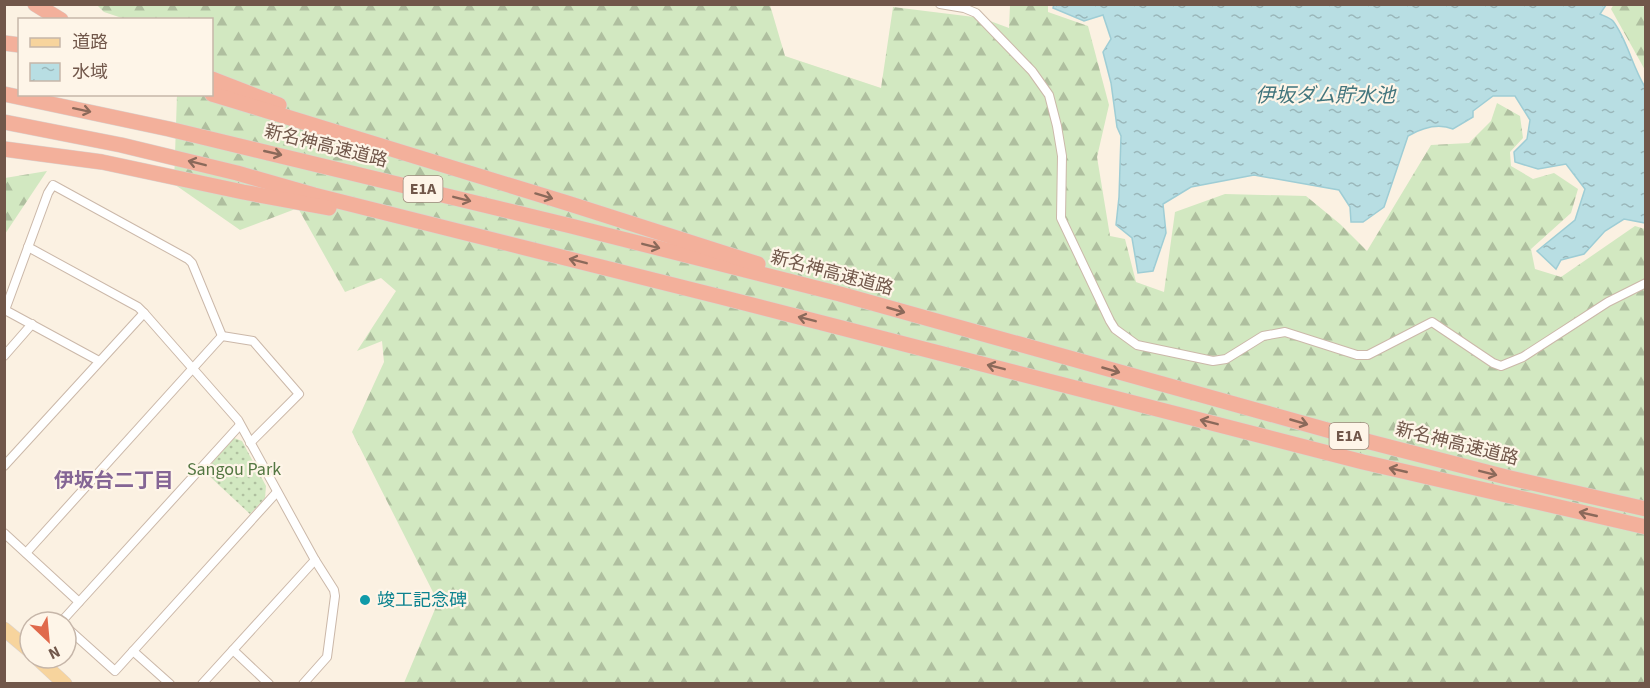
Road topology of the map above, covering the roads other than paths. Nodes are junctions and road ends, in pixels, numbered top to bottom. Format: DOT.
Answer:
graph roads {
  1 [pos="35,4"];
  2 [pos="940,4"];
  3 [pos="58,18"];
  4 [pos="213,79"];
  5 [pos="4,94"];
  6 [pos="213,94"];
  7 [pos="4,122"];
  8 [pos="4,149"];
  9 [pos="75,158"];
  10 [pos="4,159"];
  11 [pos="428,160"];
  12 [pos="402,217"];
  13 [pos="28,247"];
  14 [pos="1644,284"];
  15 [pos="840,294"];
  16 [pos="144,312"];
  17 [pos="32,324"];
  18 [pos="222,336"];
  19 [pos="4,356"];
  20 [pos="99,361"];
  21 [pos="192,369"];
  22 [pos="240,425"];
  23 [pos="250,443"];
  24 [pos="4,466"];
  25 [pos="277,492"];
  26 [pos="1646,508"];
  27 [pos="1646,527"];
  28 [pos="4,533"];
  29 [pos="26,553"];
  30 [pos="315,560"];
  31 [pos="79,602"];
  32 [pos="72,610"];
  33 [pos="4,629"];
  34 [pos="78,638"];
  35 [pos="18,641"];
  36 [pos="233,650"];
  37 [pos="133,651"];
  38 [pos="50,670"];
  39 [pos="65,684"];
  40 [pos="170,684"];
  41 [pos="202,684"];
  42 [pos="269,684"];
  43 [pos="303,684"];
  1 -- 3 [label="highway"];
  2 -- 14 [label="street"];
  4 -- 11 [label="highway"];
  5 -- 15 [label="highway, 新名神高速道路 / E1A, one-way"];
  6 -- 11 [label="highway"];
  12 -- 7 [label="highway, E1A, one-way"];
  8 -- 9 [label="highway"];
  9 -- 10 [label="highway"];
  9 -- 12 [label="highway"];
  11 -- 15 [label="highway, one-way"];
  27 -- 12 [label="highway, E1A, one-way"];
  13 -- 16 [label="street"];
  13 -- 17 [label="street"];
  13 -- 18 [label="street"];
  15 -- 26 [label="highway, 新名神高速道路 / E1A, one-way"];
  16 -- 20 [label="street"];
  16 -- 21 [label="street"];
  17 -- 19 [label="street"];
  17 -- 20 [label="street"];
  18 -- 21 [label="street"];
  18 -- 23 [label="street"];
  20 -- 24 [label="street"];
  21 -- 22 [label="street"];
  21 -- 29 [label="street"];
  22 -- 23 [label="street"];
  22 -- 31 [label="street"];
  23 -- 25 [label="street"];
  25 -- 30 [label="street"];
  25 -- 37 [label="street"];
  28 -- 29 [label="street"];
  29 -- 31 [label="street"];
  30 -- 36 [label="street"];
  30 -- 43 [label="street"];
  31 -- 32 [label="street"];
  33 -- 35 [label="main road"];
  34 -- 37 [label="street"];
  36 -- 41 [label="street"];
  36 -- 42 [label="street"];
  37 -- 40 [label="street"];
  38 -- 39 [label="main road"];
}
